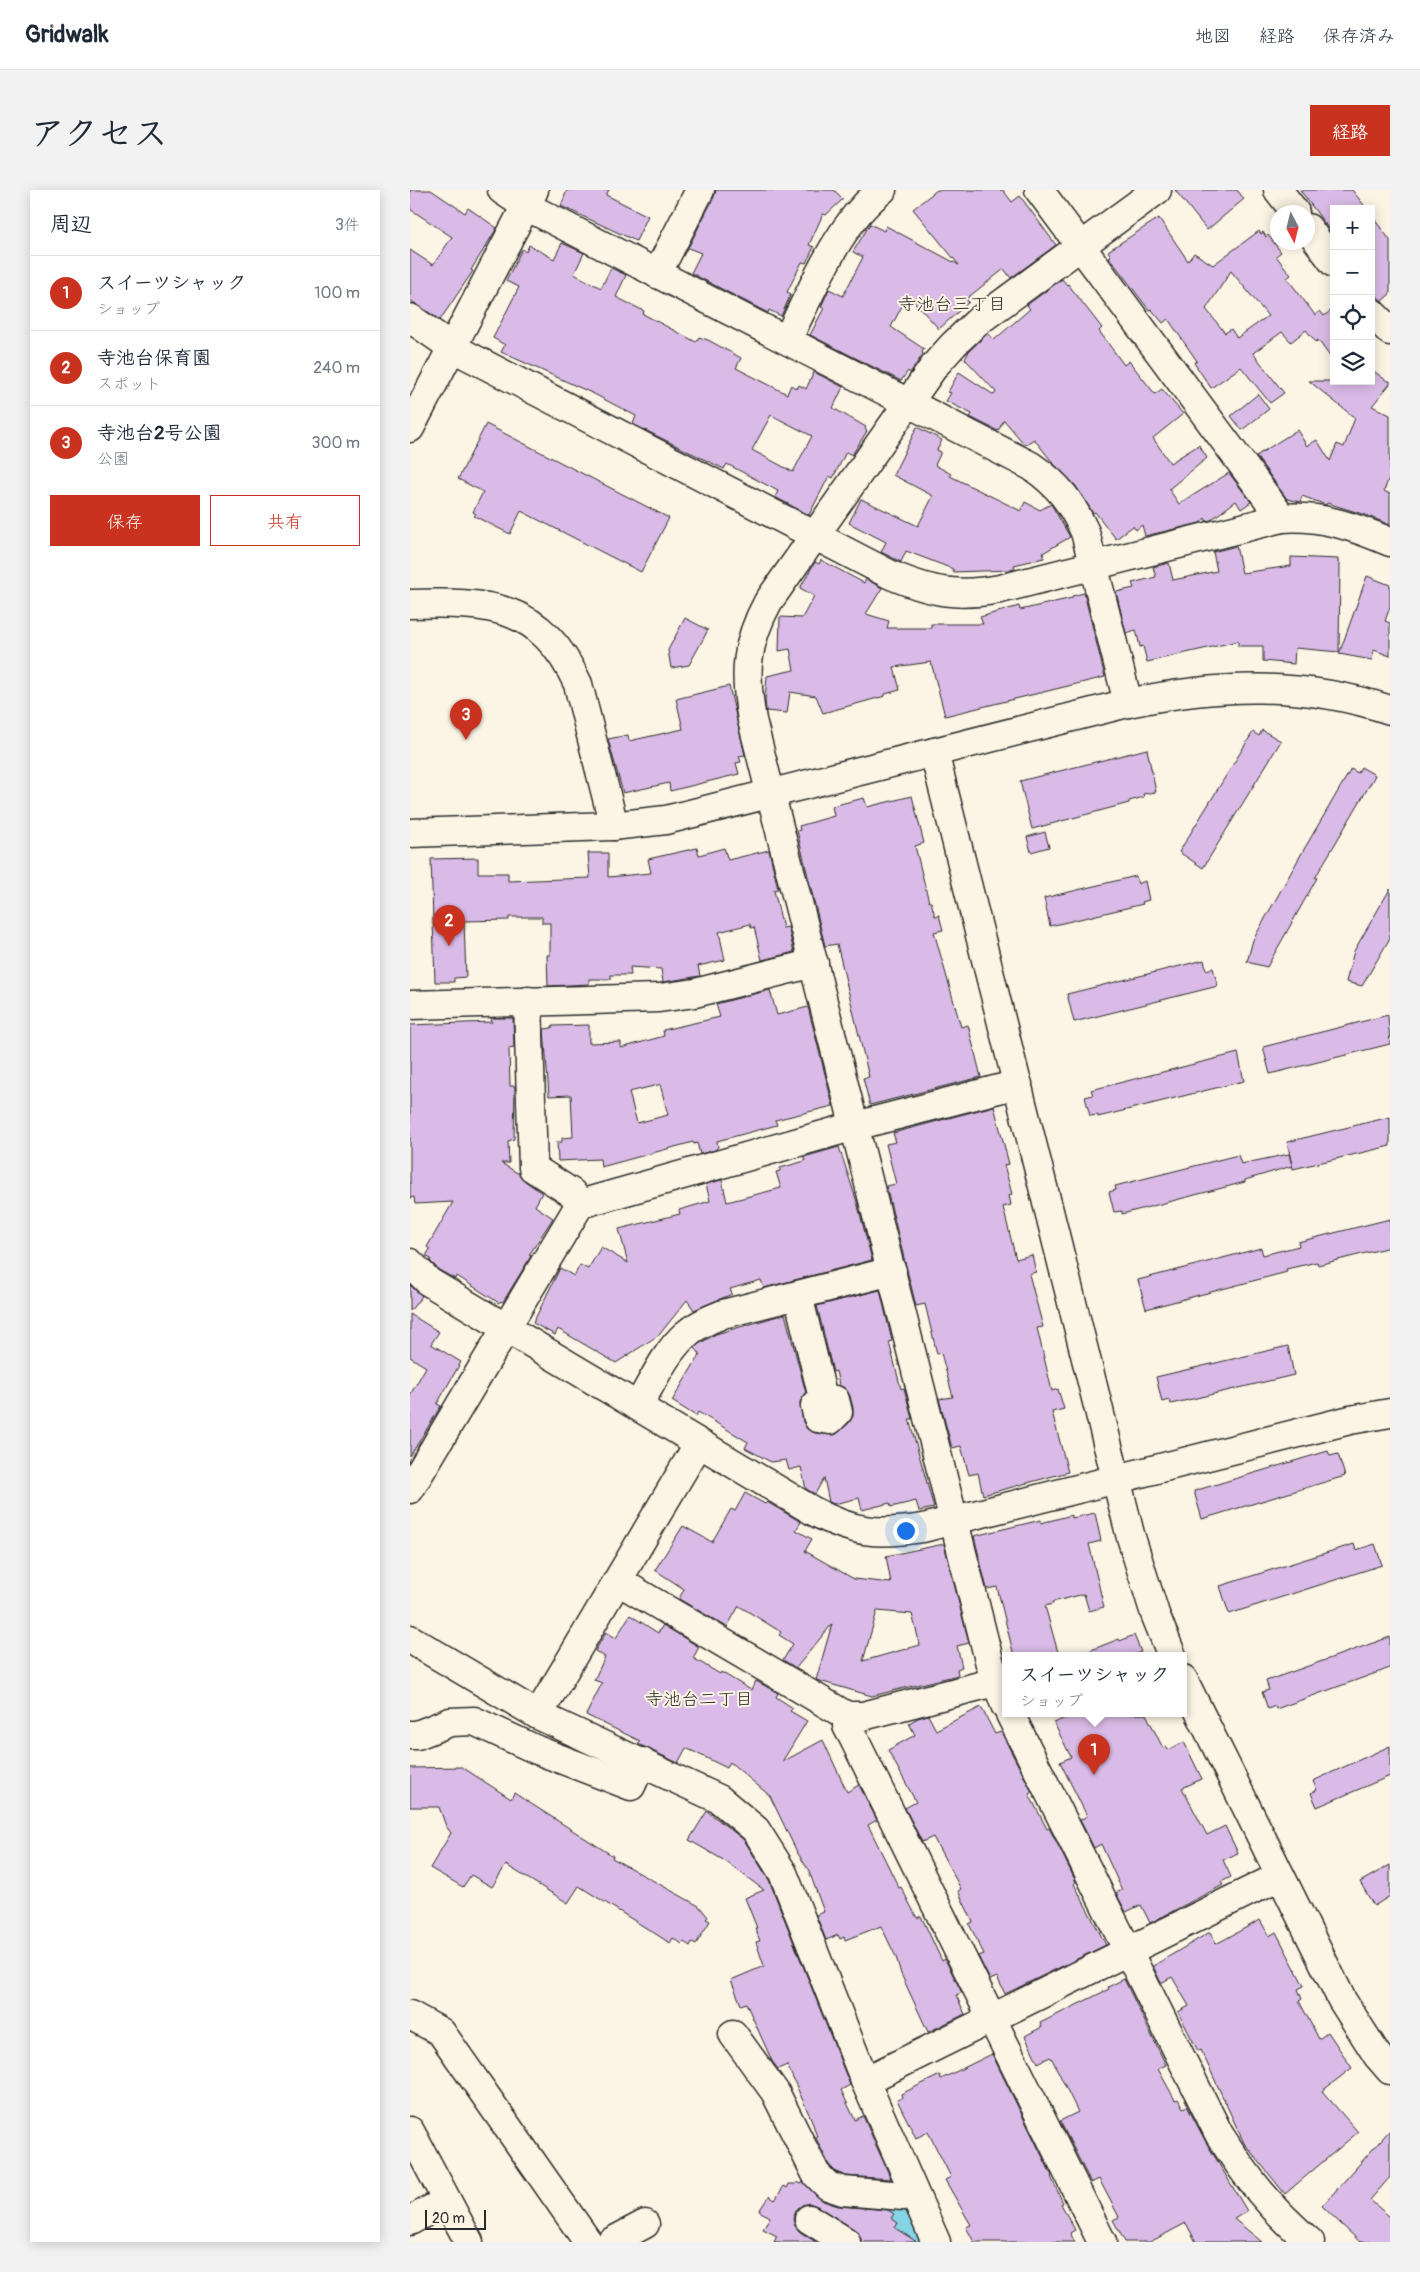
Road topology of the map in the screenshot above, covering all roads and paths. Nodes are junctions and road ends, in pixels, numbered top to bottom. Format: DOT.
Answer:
graph roads {
  1 [pos="502,190"];
  2 [pos="700,190"];
  3 [pos="882,190"];
  4 [pos="1039,190"];
  5 [pos="1157,190"];
  6 [pos="1278,190"];
  7 [pos="530,198"];
  8 [pos="1290,205"];
  9 [pos="1315,237"];
  10 [pos="1080,246"];
  11 [pos="1330,258"];
  12 [pos="657,274"];
  13 [pos="410,318"];
  14 [pos="787,340"];
  15 [pos="452,347"];
  16 [pos="908,403"];
  17 [pos="410,428"];
  18 [pos="1282,518"];
  19 [pos="815,535"];
  20 [pos="1390,542"];
  21 [pos="1093,565"];
  22 [pos="410,604"];
  23 [pos="1128,702"];
  24 [pos="1390,710"];
  25 [pos="934,752"];
  26 [pos="771,794"];
  27 [pos="614,826"];
  28 [pos="410,833"];
  29 [pos="814,963"];
  30 [pos="528,1002"];
  31 [pos="410,1005"];
  32 [pos="1018,1084"];
  33 [pos="855,1126"];
  34 [pos="580,1204"];
  35 [pos="410,1263"];
  36 [pos="892,1271"];
  37 [pos="798,1295"];
  38 [pos="507,1328"];
  39 [pos="823,1398"];
  40 [pos="638,1406"];
  41 [pos="1390,1413"];
  42 [pos="699,1443"];
  43 [pos="418,1459"];
  44 [pos="1116,1479"];
  45 [pos="410,1489"];
  46 [pos="954,1520"];
  47 [pos="618,1581"];
  48 [pos="410,1640"];
  49 [pos="1170,1652"];
  50 [pos="1187,1687"];
  51 [pos="1000,1694"];
  52 [pos="538,1715"];
  53 [pos="846,1716"];
  54 [pos="1011,1717"];
  55 [pos="410,1736"];
  56 [pos="642,1762"];
  57 [pos="1280,1876"];
  58 [pos="1128,1951"];
  59 [pos="410,2015"];
  60 [pos="991,2018"];
  61 [pos="733,2034"];
  62 [pos="1390,2070"];
  63 [pos="865,2081"];
  64 [pos="410,2131"];
  65 [pos="913,2191"];
  66 [pos="446,2202"];
  67 [pos="809,2219"];
  68 [pos="410,2221"];
  69 [pos="645,2224"];
  70 [pos="469,2242"];
  71 [pos="588,2242"];
  72 [pos="611,2242"];
  73 [pos="846,2242"];
  74 [pos="936,2242"];
  75 [pos="1102,2242"];
  76 [pos="1310,2242"];
  1 -- 7 [label="street"];
  2 -- 12 [label="street"];
  3 -- 14 [label="street"];
  4 -- 10 [label="street"];
  5 -- 10 [label="street"];
  6 -- 8 [label="street"];
  7 -- 12 [label="street"];
  7 -- 15 [label="street"];
  9 -- 11 [label="street"];
  10 -- 16 [label="street"];
  10 -- 18 [label="street"];
  12 -- 14 [label="street"];
  13 -- 15 [label="street"];
  14 -- 16 [label="street"];
  15 -- 17 [label="street"];
  15 -- 19 [label="street"];
  16 -- 19 [label="street"];
  16 -- 21 [label="street"];
  18 -- 20 [label="street"];
  18 -- 21 [label="street"];
  19 -- 21 [label="street"];
  19 -- 26 [label="street"];
  21 -- 23 [label="street"];
  22 -- 27 [label="street"];
  23 -- 24 [label="street"];
  23 -- 25 [label="street"];
  25 -- 26 [label="street"];
  25 -- 32 [label="street"];
  26 -- 27 [label="street"];
  26 -- 29 [label="street"];
  27 -- 28 [label="street"];
  29 -- 30 [label="street"];
  29 -- 33 [label="street"];
  30 -- 31 [label="street"];
  30 -- 34 [label="street"];
  32 -- 33 [label="street"];
  32 -- 44 [label="street"];
  33 -- 34 [label="street"];
  33 -- 36 [label="street"];
  34 -- 38 [label="street"];
  35 -- 38 [label="street"];
  36 -- 37 [label="street"];
  36 -- 46 [label="street"];
  37 -- 39 [label="street"];
  37 -- 40 [label="street"];
  38 -- 40 [label="street"];
  38 -- 43 [label="street"];
  40 -- 42 [label="street"];
  41 -- 44 [label="street"];
  42 -- 46 [label="street"];
  42 -- 47 [label="street"];
  43 -- 45 [label="street"];
  44 -- 46 [label="street"];
  44 -- 49 [label="street"];
  46 -- 51 [label="street"];
  47 -- 52 [label="street"];
  47 -- 53 [label="street"];
  48 -- 52 [label="street"];
  50 -- 57 [label="street"];
  51 -- 53 [label="street"];
  52 -- 56 [label="street"];
  53 -- 60 [label="street"];
  54 -- 58 [label="street"];
  55 -- 56 [label="street"];
  56 -- 63 [label="street"];
  57 -- 58 [label="street"];
  57 -- 62 [label="street"];
  58 -- 60 [label="street"];
  58 -- 76 [label="street"];
  59 -- 71 [label="street"];
  60 -- 63 [label="street"];
  60 -- 75 [label="street"];
  61 -- 65 [label="street"];
  63 -- 65 [label="street"];
  64 -- 66 [label="street"];
  65 -- 74 [label="street"];
  66 -- 68 [label="street"];
  66 -- 70 [label="street"];
  67 -- 73 [label="street"];
  69 -- 72 [label="street"];
}
